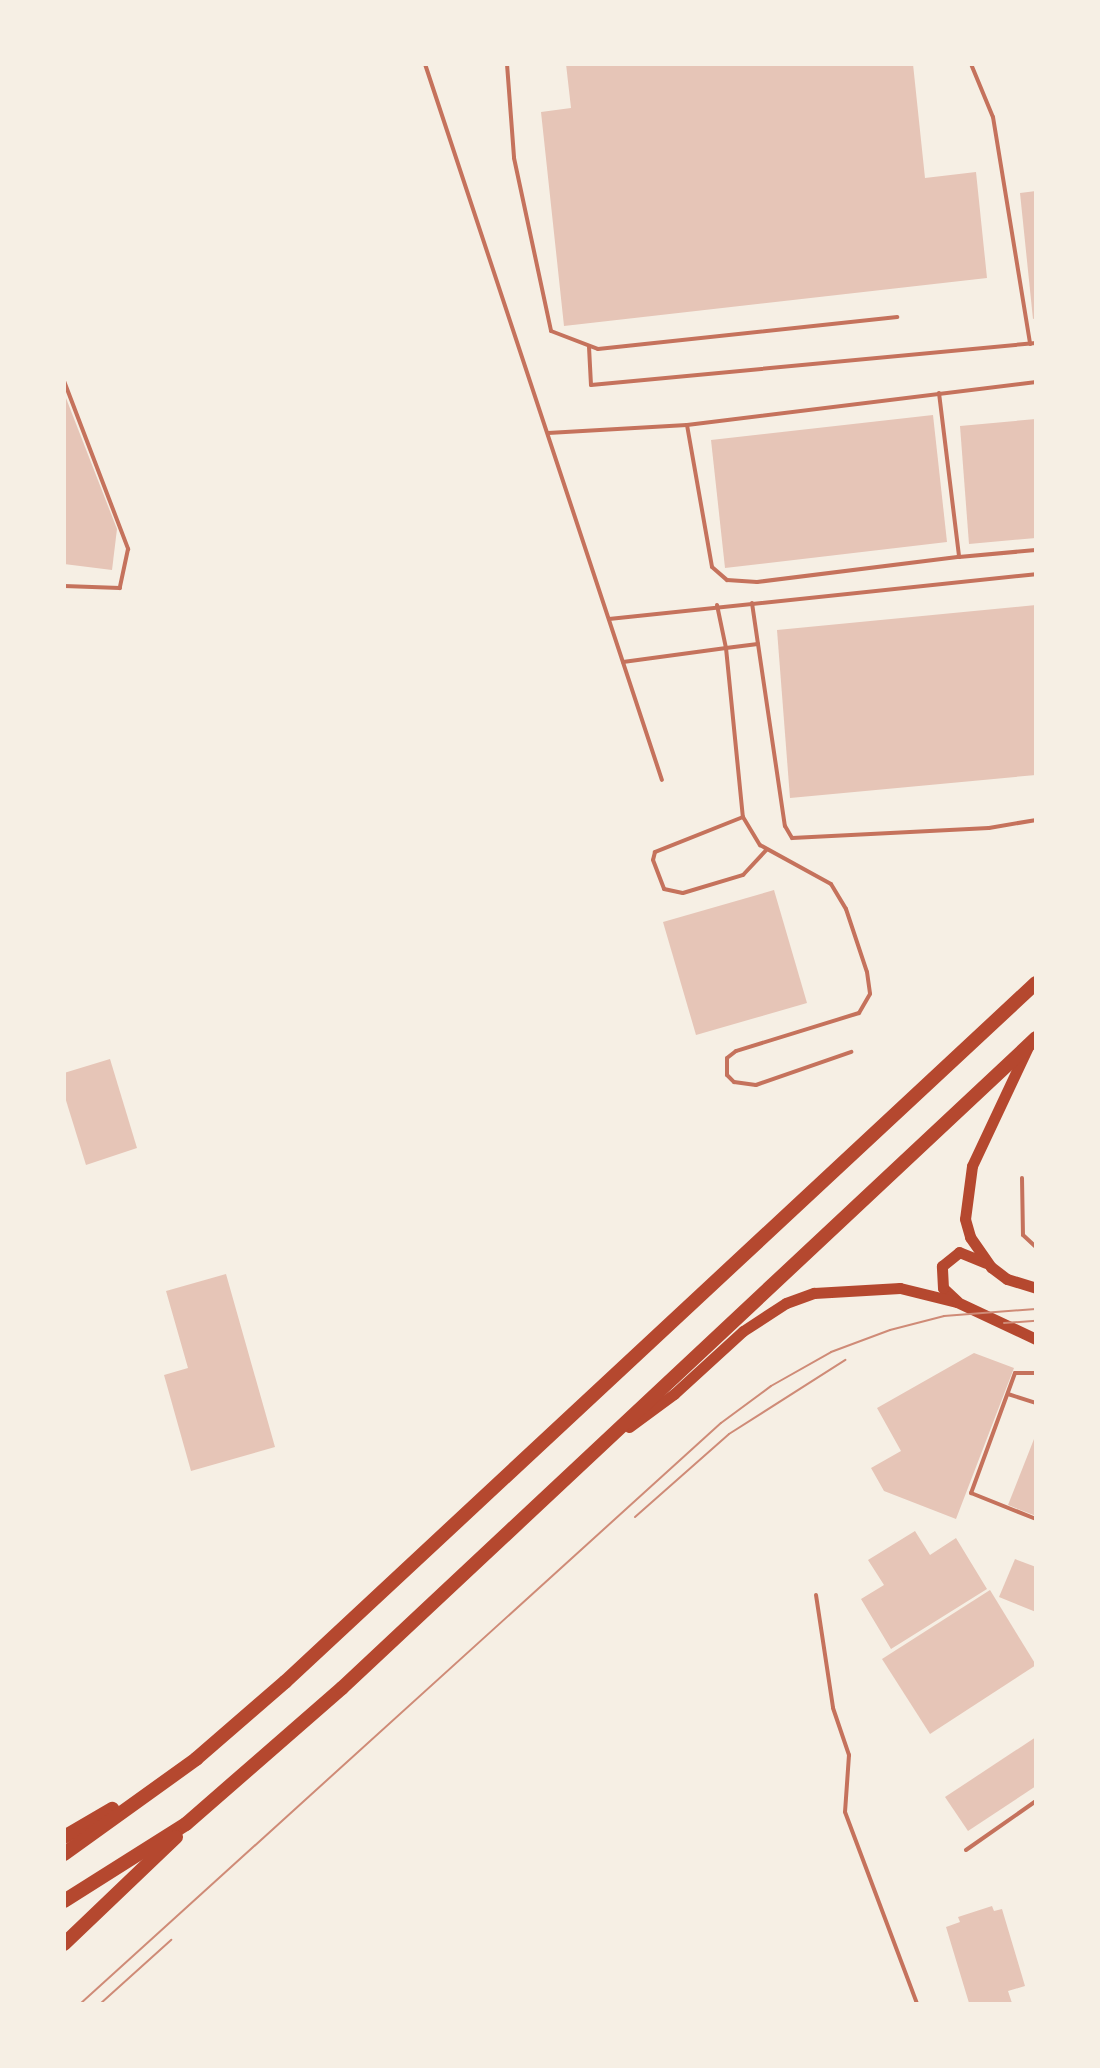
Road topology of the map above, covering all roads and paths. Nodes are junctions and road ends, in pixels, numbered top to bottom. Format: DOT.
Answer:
graph roads {
  1 [pos="425,64"];
  2 [pos="507,64"];
  3 [pos="971,64"];
  4 [pos="897,317"];
  5 [pos="1033,344"];
  6 [pos="589,347"];
  7 [pos="64,381"];
  8 [pos="1036,382"];
  9 [pos="939,393"];
  10 [pos="687,425"];
  11 [pos="548,433"];
  12 [pos="1036,550"];
  13 [pos="959,557"];
  14 [pos="1036,574"];
  15 [pos="64,586"];
  16 [pos="752,603"];
  17 [pos="717,605"];
  18 [pos="609,619"];
  19 [pos="758,644"];
  20 [pos="726,648"];
  21 [pos="623,662"];
  22 [pos="662,780"];
  23 [pos="743,817"];
  24 [pos="1036,820"];
  25 [pos="767,849"];
  26 [pos="1036,983"];
  27 [pos="1034,1041"];
  28 [pos="851,1052"];
  29 [pos="1022,1178"];
  30 [pos="1036,1247"];
  31 [pos="991,1267"];
  32 [pos="1036,1288"];
  33 [pos="957,1302"];
  34 [pos="1036,1339"];
  35 [pos="1036,1373"];
  36 [pos="1008,1394"];
  37 [pos="1036,1403"];
  38 [pos="580,1462"];
  39 [pos="1036,1519"];
  40 [pos="816,1595"];
  41 [pos="196,1759"];
  42 [pos="1036,1801"];
  43 [pos="186,1824"];
  44 [pos="64,1837"];
  45 [pos="966,1850"];
  46 [pos="64,1854"];
  47 [pos="64,1901"];
  48 [pos="64,1944"];
  49 [pos="917,2004"];
  1 -- 11 [label="lane"];
  2 -- 6 [label="lane"];
  3 -- 5 [label="lane"];
  4 -- 6 [label="lane"];
  5 -- 6 [label="lane"];
  7 -- 15 [label="lane"];
  8 -- 9 [label="lane"];
  9 -- 10 [label="lane"];
  9 -- 13 [label="lane"];
  10 -- 11 [label="lane"];
  10 -- 13 [label="lane"];
  11 -- 18 [label="lane"];
  12 -- 13 [label="lane"];
  14 -- 16 [label="lane"];
  16 -- 17 [label="lane"];
  16 -- 19 [label="lane"];
  17 -- 18 [label="lane"];
  17 -- 20 [label="lane"];
  18 -- 21 [label="lane"];
  19 -- 20 [label="lane"];
  19 -- 24 [label="lane"];
  20 -- 21 [label="lane"];
  20 -- 23 [label="lane"];
  21 -- 22 [label="lane"];
  23 -- 25 [label="lane"];
  23 -- 25 [label="lane"];
  25 -- 28 [label="lane"];
  26 -- 41 [label="highway"];
  27 -- 31 [label="main road"];
  27 -- 38 [label="highway"];
  29 -- 30 [label="lane"];
  31 -- 32 [label="main road"];
  31 -- 33 [label="main road"];
  33 -- 34 [label="main road"];
  33 -- 38 [label="main road"];
  35 -- 36 [label="lane"];
  36 -- 37 [label="lane"];
  36 -- 39 [label="lane"];
  38 -- 43 [label="highway"];
  40 -- 49 [label="lane"];
  41 -- 44 [label="highway"];
  41 -- 46 [label="highway"];
  42 -- 45 [label="lane"];
  43 -- 47 [label="highway"];
  43 -- 48 [label="highway"];
}
